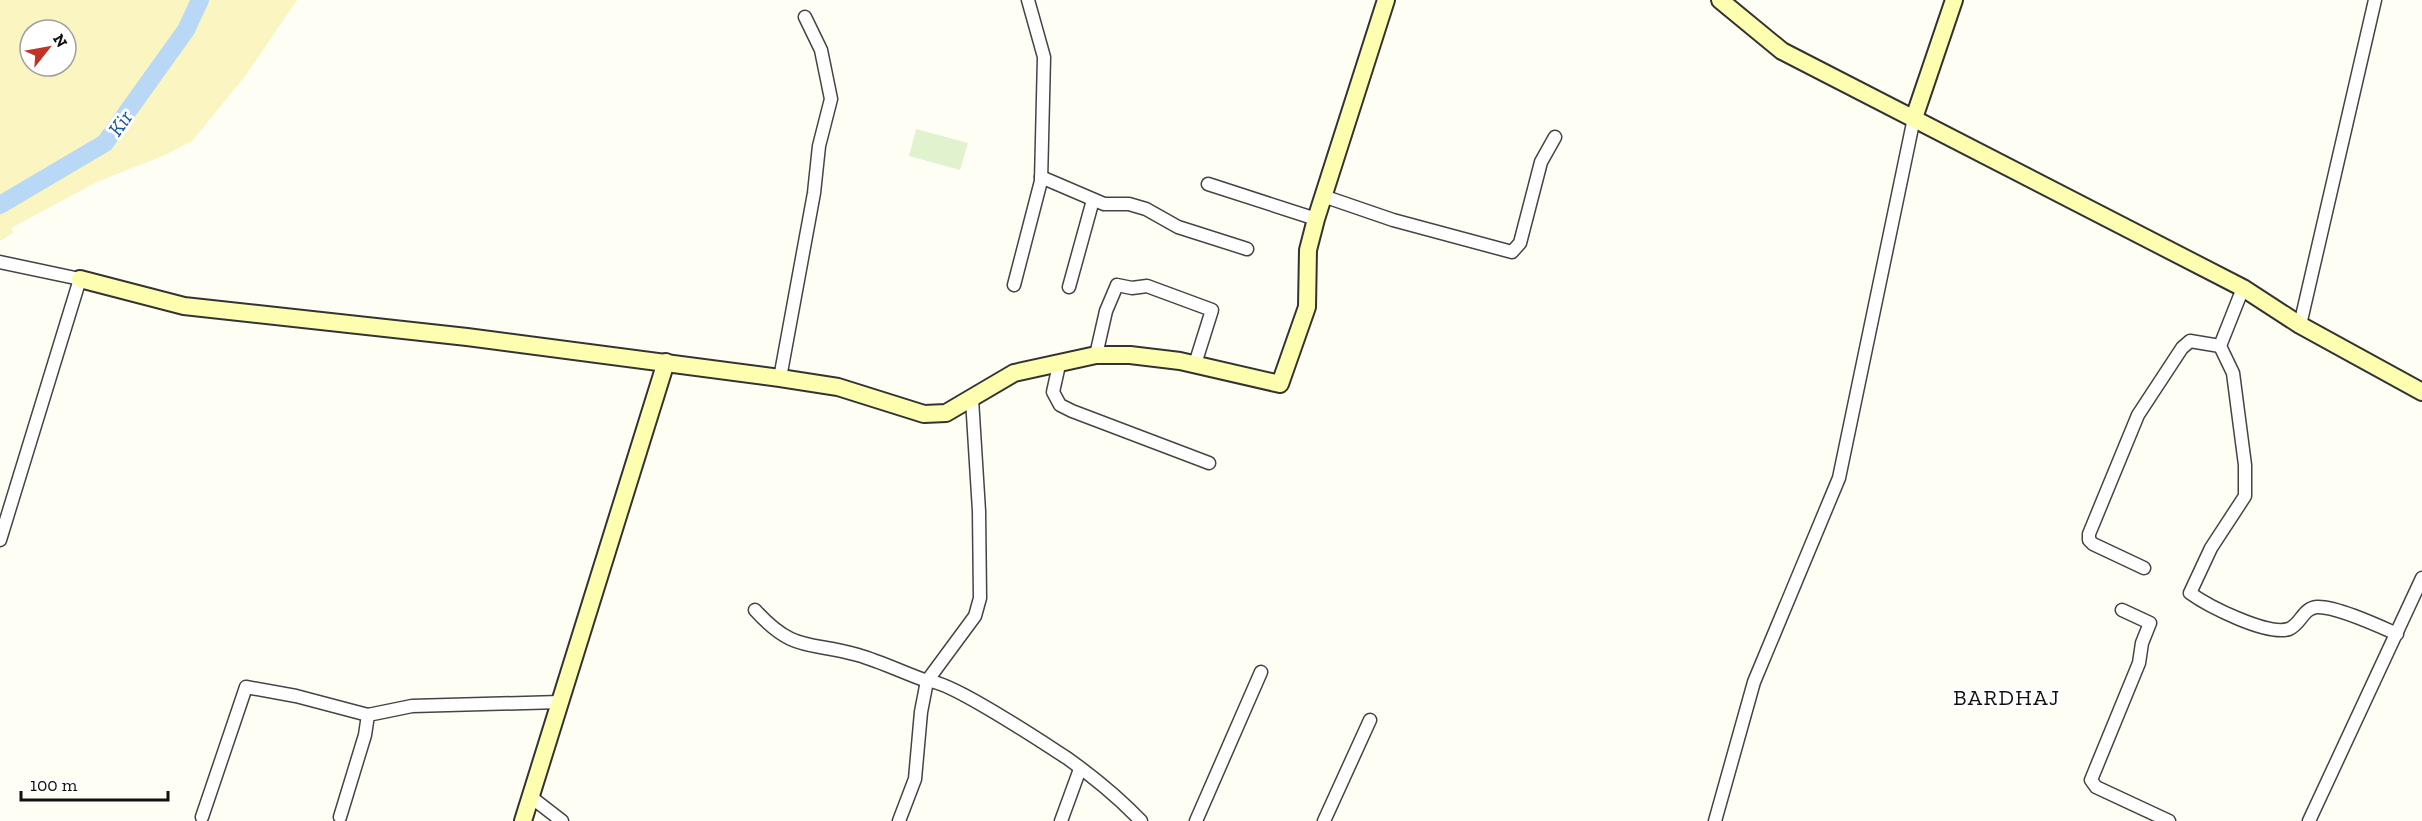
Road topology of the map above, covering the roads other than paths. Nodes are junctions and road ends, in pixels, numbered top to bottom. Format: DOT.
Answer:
graph roads {
  1 [pos="1028,0"];
  2 [pos="1386,0"];
  3 [pos="1720,0"];
  4 [pos="1954,0"];
  5 [pos="2375,0"];
  6 [pos="805,17"];
  7 [pos="1914,118"];
  8 [pos="1555,137"];
  9 [pos="1041,177"];
  10 [pos="1208,184"];
  11 [pos="1323,196"];
  12 [pos="1093,200"];
  13 [pos="1316,219"];
  14 [pos="1247,249"];
  15 [pos="0,262"];
  16 [pos="80,279"];
  17 [pos="1014,285"];
  18 [pos="1069,286"];
  19 [pos="2243,288"];
  20 [pos="2300,325"];
  21 [pos="2220,346"];
  22 [pos="1096,355"];
  23 [pos="666,362"];
  24 [pos="1195,364"];
  25 [pos="1059,365"];
  26 [pos="780,378"];
  27 [pos="2422,392"];
  28 [pos="972,399"];
  29 [pos="1209,463"];
  30 [pos="0,540"];
  31 [pos="2144,568"];
  32 [pos="2422,578"];
  33 [pos="755,610"];
  34 [pos="2122,610"];
  35 [pos="2397,634"];
  36 [pos="1261,672"];
  37 [pos="927,681"];
  38 [pos="560,702"];
  39 [pos="368,715"];
  40 [pos="1370,720"];
  41 [pos="1080,769"];
  42 [pos="531,797"];
  43 [pos="202,817"];
  44 [pos="340,817"];
  45 [pos="523,821"];
  46 [pos="562,821"];
  47 [pos="899,821"];
  48 [pos="1060,821"];
  49 [pos="1141,821"];
  50 [pos="1196,821"];
  51 [pos="1324,821"];
  52 [pos="1715,821"];
  53 [pos="2169,821"];
  54 [pos="2309,821"];
  1 -- 9 [label="street"];
  2 -- 11 [label="street"];
  3 -- 7 [label="street"];
  4 -- 7 [label="street"];
  5 -- 20 [label="street"];
  6 -- 26 [label="street"];
  7 -- 19 [label="street"];
  7 -- 52 [label="street"];
  8 -- 11 [label="street"];
  9 -- 12 [label="street"];
  9 -- 17 [label="street"];
  10 -- 13 [label="street"];
  11 -- 13 [label="street"];
  12 -- 14 [label="street"];
  12 -- 18 [label="street"];
  13 -- 24 [label="street"];
  15 -- 16 [label="street"];
  16 -- 23 [label="street"];
  16 -- 30 [label="street"];
  19 -- 20 [label="street"];
  19 -- 21 [label="street"];
  20 -- 27 [label="street"];
  21 -- 31 [label="street"];
  21 -- 35 [label="street"];
  22 -- 24 [label="street"];
  22 -- 24 [label="street"];
  22 -- 25 [label="street"];
  23 -- 26 [label="street"];
  23 -- 38 [label="street"];
  25 -- 28 [label="street"];
  25 -- 29 [label="street"];
  26 -- 28 [label="street"];
  28 -- 37 [label="street"];
  32 -- 35 [label="street"];
  33 -- 37 [label="street"];
  34 -- 53 [label="street"];
  35 -- 54 [label="street"];
  36 -- 50 [label="street"];
  37 -- 41 [label="street"];
  37 -- 47 [label="street"];
  38 -- 39 [label="street"];
  38 -- 42 [label="street"];
  39 -- 43 [label="street"];
  39 -- 44 [label="street"];
  40 -- 51 [label="street"];
  41 -- 48 [label="street"];
  41 -- 49 [label="street"];
  42 -- 45 [label="street"];
  42 -- 46 [label="street"];
}
